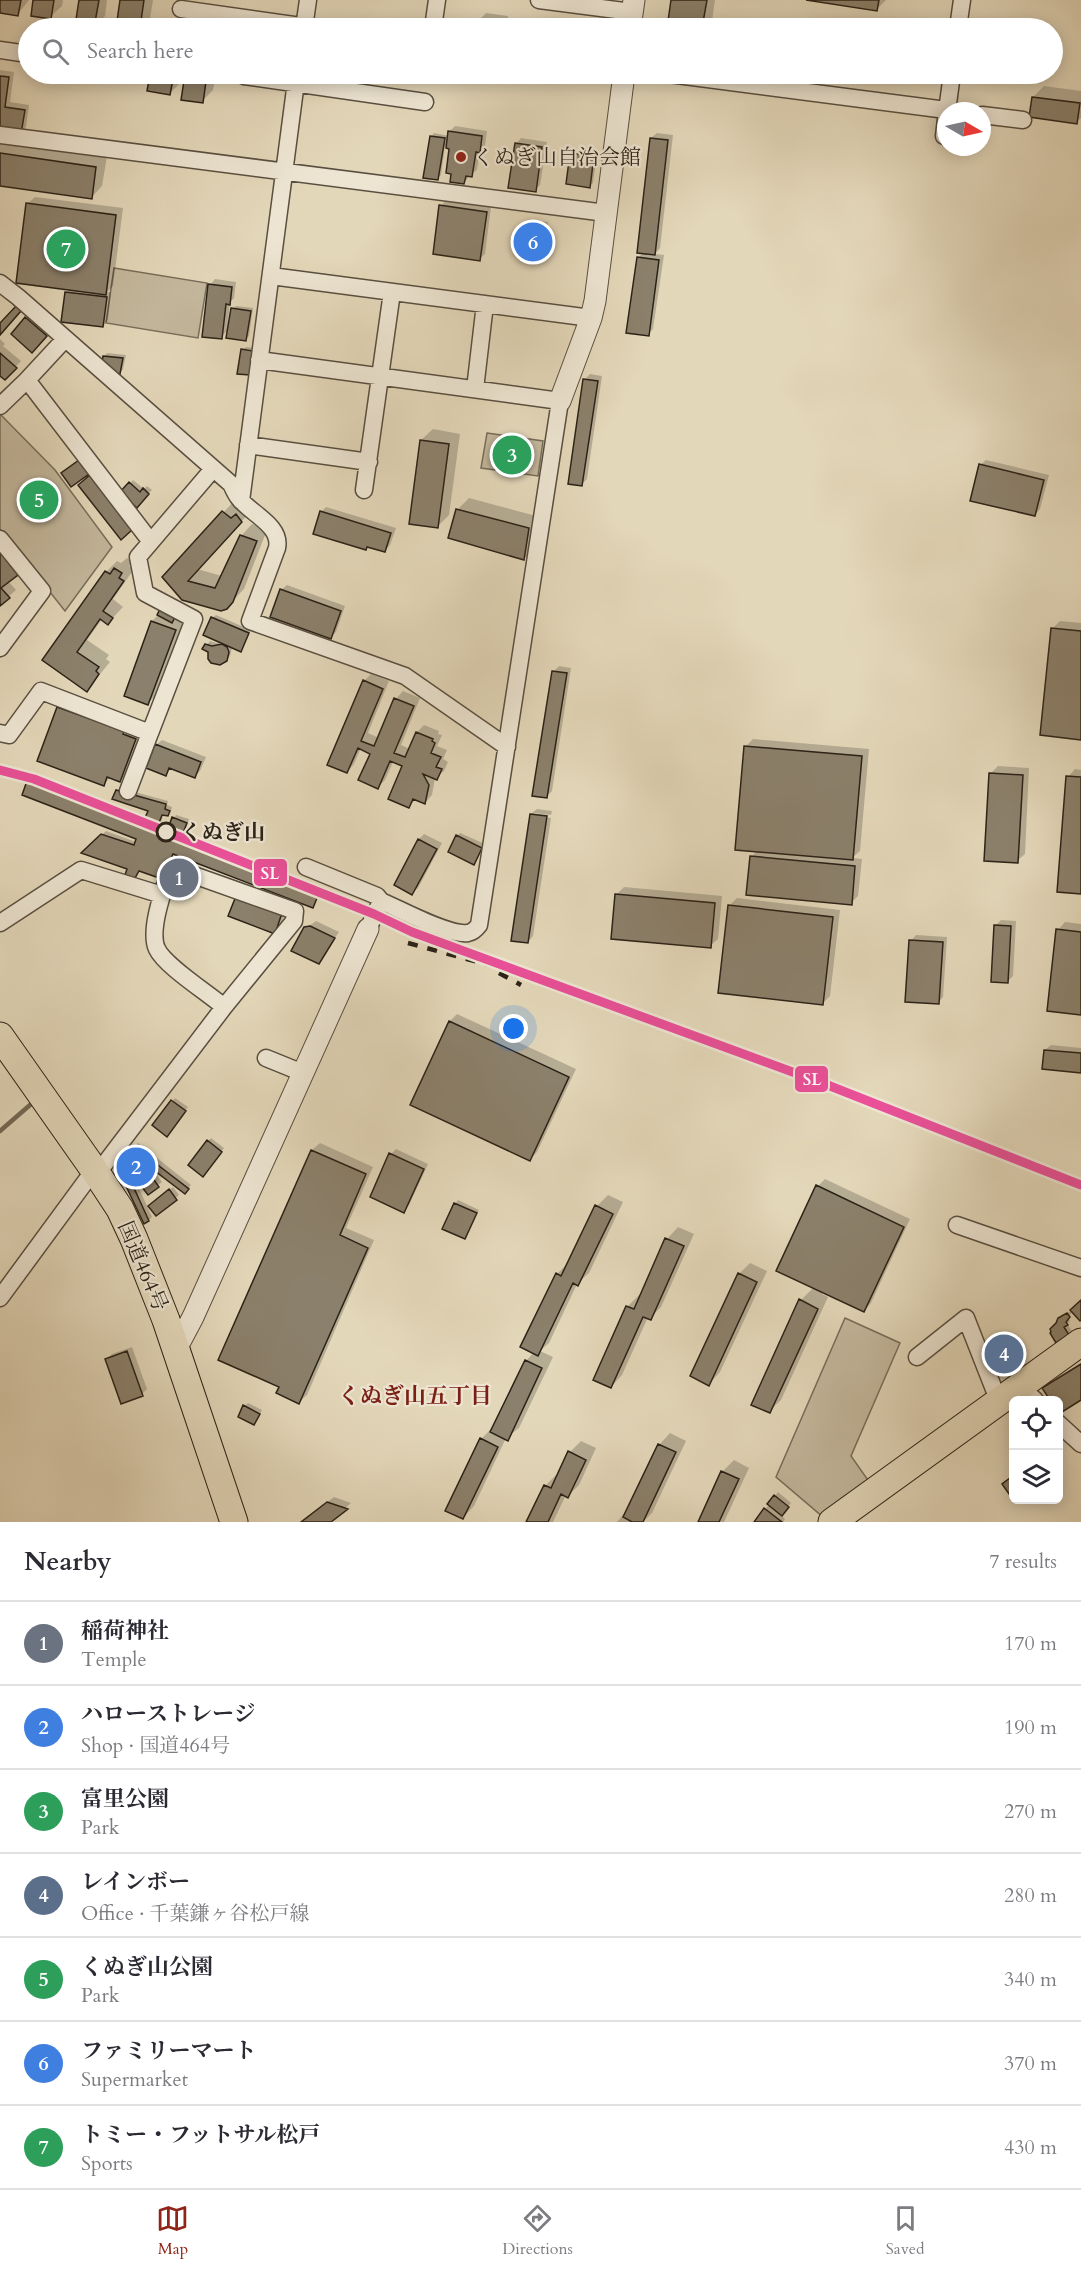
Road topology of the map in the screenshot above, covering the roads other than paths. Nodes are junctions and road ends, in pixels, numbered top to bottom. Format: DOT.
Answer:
graph roads {
  1 [pos="308,0"];
  2 [pos="437,0"];
  3 [pos="539,0"];
  4 [pos="962,0"];
  5 [pos="181,9"];
  6 [pos="632,13"];
  7 [pos="241,18"];
  8 [pos="308,18"];
  9 [pos="434,18"];
  10 [pos="959,18"];
  11 [pos="0,50"];
  12 [pos="18,53"];
  13 [pos="295,84"];
  14 [pos="324,84"];
  15 [pos="623,84"];
  16 [pos="796,84"];
  17 [pos="951,84"];
  18 [pos="425,102"];
  19 [pos="949,102"];
  20 [pos="937,111"];
  21 [pos="991,116"];
  22 [pos="1023,120"];
  23 [pos="0,135"];
  24 [pos="284,173"];
  25 [pos="606,213"];
  26 [pos="270,276"];
  27 [pos="0,283"];
  28 [pos="392,292"];
  29 [pos="486,304"];
  30 [pos="591,318"];
  31 [pos="65,339"];
  32 [pos="259,360"];
  33 [pos="380,377"];
  34 [pos="27,380"];
  35 [pos="475,389"];
  36 [pos="560,401"];
  37 [pos="0,406"];
  38 [pos="248,445"];
  39 [pos="369,462"];
  40 [pos="213,469"];
  41 [pos="364,489"];
  42 [pos="241,501"];
  43 [pos="0,539"];
  44 [pos="151,542"];
  45 [pos="0,648"];
  46 [pos="0,733"];
  47 [pos="150,733"];
  48 [pos="507,747"];
  49 [pos="128,791"];
  50 [pos="306,867"];
  51 [pos="162,895"];
  52 [pos="381,901"];
  53 [pos="0,923"];
  54 [pos="368,929"];
  55 [pos="224,1007"];
  56 [pos="0,1036"];
  57 [pos="266,1059"];
  58 [pos="303,1073"];
  59 [pos="96,1172"];
  60 [pos="957,1225"];
  61 [pos="1081,1268"];
  62 [pos="0,1298"];
  63 [pos="1081,1342"];
  64 [pos="176,1349"];
  65 [pos="917,1357"];
  66 [pos="1018,1396"];
  67 [pos="1009,1402"];
  68 [pos="1063,1427"];
  69 [pos="1081,1444"];
  70 [pos="234,1522"];
  71 [pos="832,1522"];
  1 -- 8 [label="street"];
  2 -- 9 [label="street"];
  3 -- 6 [label="street"];
  4 -- 10 [label="street"];
  5 -- 7 [label="street"];
  11 -- 12 [label="street"];
  13 -- 24 [label="street"];
  14 -- 18 [label="street"];
  15 -- 25 [label="street"];
  16 -- 20 [label="street"];
  17 -- 19 [label="street"];
  21 -- 22 [label="street"];
  23 -- 24 [label="street"];
  24 -- 25 [label="street"];
  24 -- 26 [label="street"];
  25 -- 30 [label="street"];
  26 -- 28 [label="street"];
  26 -- 32 [label="street"];
  27 -- 31 [label="street"];
  28 -- 29 [label="street"];
  28 -- 33 [label="street"];
  29 -- 30 [label="street"];
  29 -- 35 [label="street"];
  30 -- 36 [label="street"];
  31 -- 34 [label="street"];
  31 -- 40 [label="street"];
  32 -- 33 [label="street"];
  32 -- 38 [label="street"];
  33 -- 35 [label="street"];
  33 -- 39 [label="street"];
  34 -- 37 [label="street"];
  34 -- 44 [label="street"];
  35 -- 36 [label="street"];
  36 -- 48 [label="street"];
  38 -- 39 [label="street"];
  38 -- 42 [label="street"];
  39 -- 41 [label="street"];
  40 -- 42 [label="street"];
  40 -- 44 [label="street"];
  42 -- 48 [label="street"];
  43 -- 45 [label="street"];
  44 -- 47 [label="street"];
  46 -- 47 [label="street"];
  47 -- 49 [label="street"];
  48 -- 52 [label="street"];
  50 -- 52 [label="street"];
  51 -- 53 [label="street"];
  51 -- 55 [label="street"];
  51 -- 55 [label="street"];
  52 -- 54 [label="street"];
  54 -- 58 [label="street"];
  55 -- 59 [label="street"];
  56 -- 59 [label="main road, 国道464号"];
  57 -- 58 [label="street"];
  58 -- 64 [label="street"];
  59 -- 62 [label="street"];
  59 -- 64 [label="main road, 国道464号"];
  60 -- 61 [label="street"];
  63 -- 66 [label="main road"];
  64 -- 70 [label="main road, 国道464号"];
  65 -- 66 [label="street"];
  67 -- 71 [label="main road"];
  68 -- 69 [label="street"];
}
